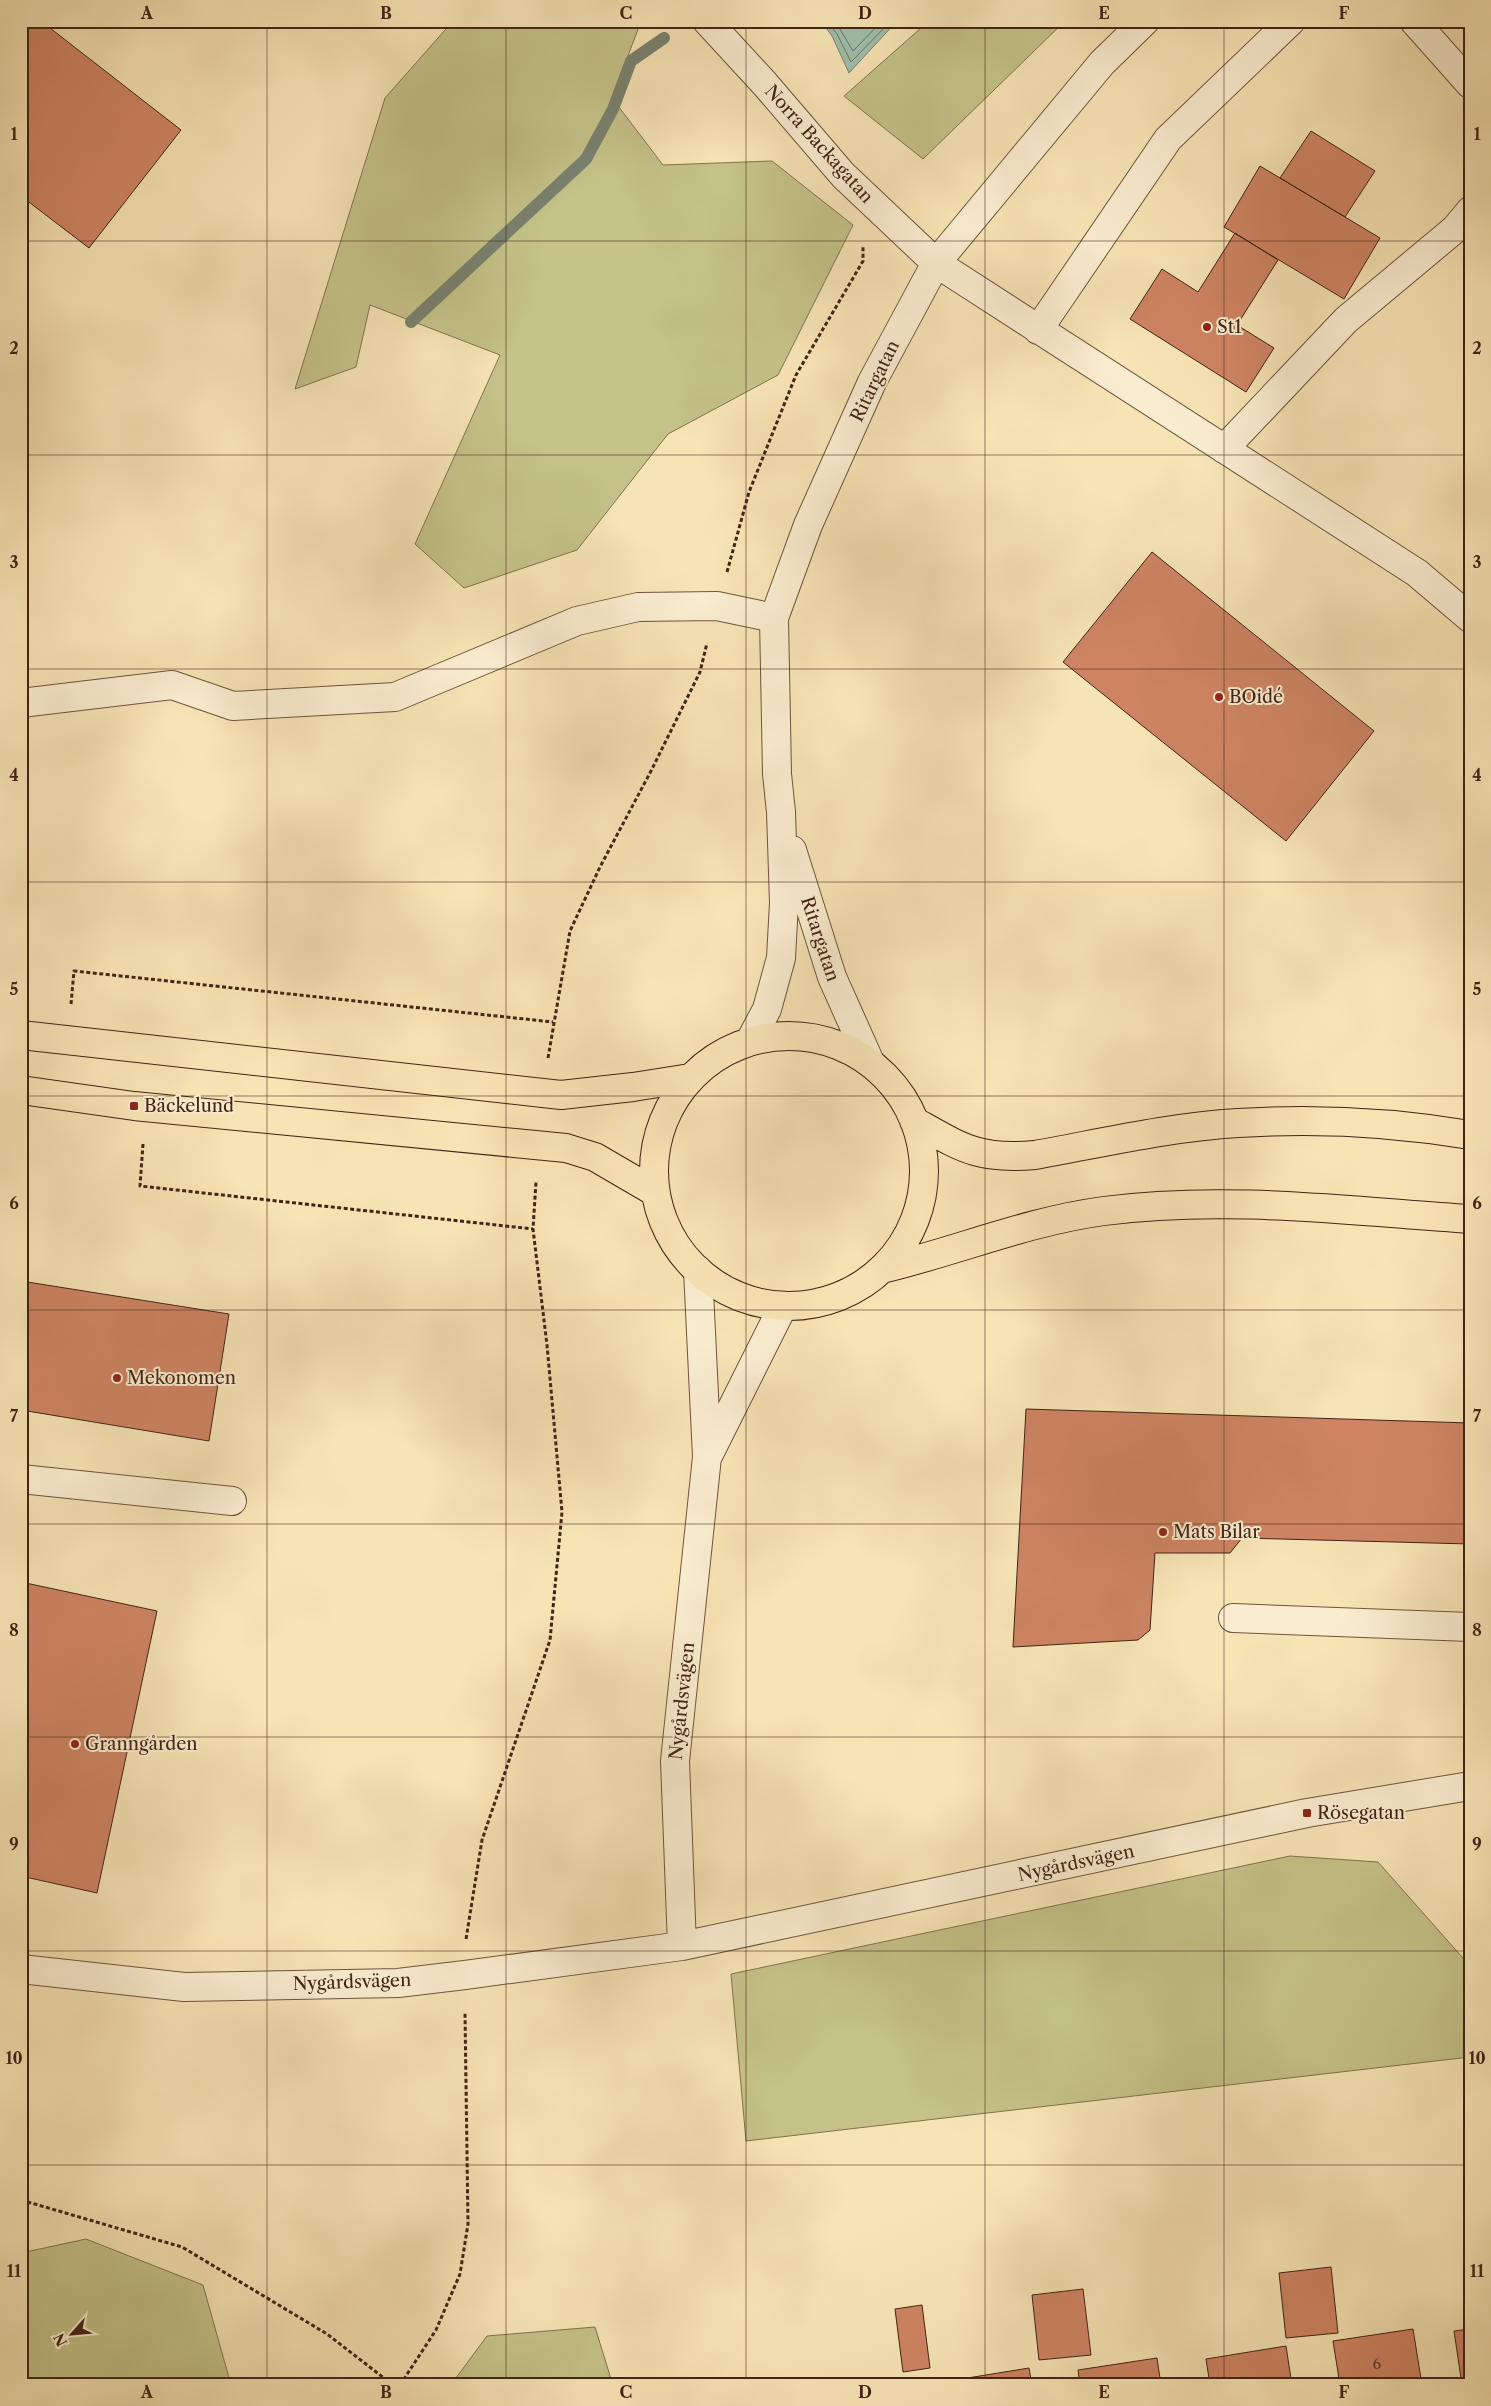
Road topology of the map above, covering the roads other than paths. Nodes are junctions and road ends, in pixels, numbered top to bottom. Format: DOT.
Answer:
graph roads {
  1 [pos="707,21"];
  2 [pos="1145,21"];
  3 [pos="1291,21"];
  4 [pos="1414,21"];
  5 [pos="1470,84"];
  6 [pos="1470,211"];
  7 [pos="936,263"];
  8 [pos="1038,330"];
  9 [pos="1224,449"];
  10 [pos="774,618"];
  11 [pos="1470,618"];
  12 [pos="21,703"];
  13 [pos="781,812"];
  14 [pos="21,1036"];
  15 [pos="750,1041"];
  16 [pos="870,1062"];
  17 [pos="690,1078"];
  18 [pos="21,1090"];
  19 [pos="914,1121"];
  20 [pos="1470,1135"];
  21 [pos="655,1192"];
  22 [pos="1470,1219"];
  23 [pos="882,1269"];
  24 [pos="698,1270"];
  25 [pos="783,1306"];
  26 [pos="707,1457"];
  27 [pos="21,1479"];
  28 [pos="232,1501"];
  29 [pos="1233,1618"];
  30 [pos="1470,1627"];
  31 [pos="1470,1786"];
  32 [pos="682,1946"];
  33 [pos="21,1969"];
  1 -- 7 [label="street, Norra Backagatan"];
  2 -- 7 [label="street, Ritargatan"];
  3 -- 8 [label="street"];
  4 -- 5 [label="street"];
  6 -- 9 [label="street"];
  7 -- 8 [label="street, Norra Backagatan"];
  7 -- 10 [label="street, Ritargatan"];
  8 -- 9 [label="street, Norra Backagatan"];
  9 -- 11 [label="street, Norra Backagatan"];
  10 -- 12 [label="street"];
  10 -- 13 [label="street, Ritargatan"];
  13 -- 15 [label="street, Ritargatan"];
  13 -- 16 [label="street, Ritargatan"];
  14 -- 17 [label="highway"];
  15 -- 16 [label="highway"];
  15 -- 17 [label="highway"];
  16 -- 19 [label="highway"];
  17 -- 21 [label="highway"];
  18 -- 21 [label="highway"];
  19 -- 20 [label="highway"];
  19 -- 23 [label="highway"];
  21 -- 24 [label="highway"];
  22 -- 23 [label="highway"];
  23 -- 25 [label="highway"];
  24 -- 25 [label="highway"];
  24 -- 26 [label="street, Nygårdsvägen"];
  25 -- 26 [label="street, Nygårdsvägen"];
  26 -- 32 [label="street, Nygårdsvägen"];
  27 -- 28 [label="street"];
  29 -- 30 [label="street"];
  31 -- 32 [label="street, Nygårdsvägen"];
  32 -- 33 [label="street, Nygårdsvägen"];
}
